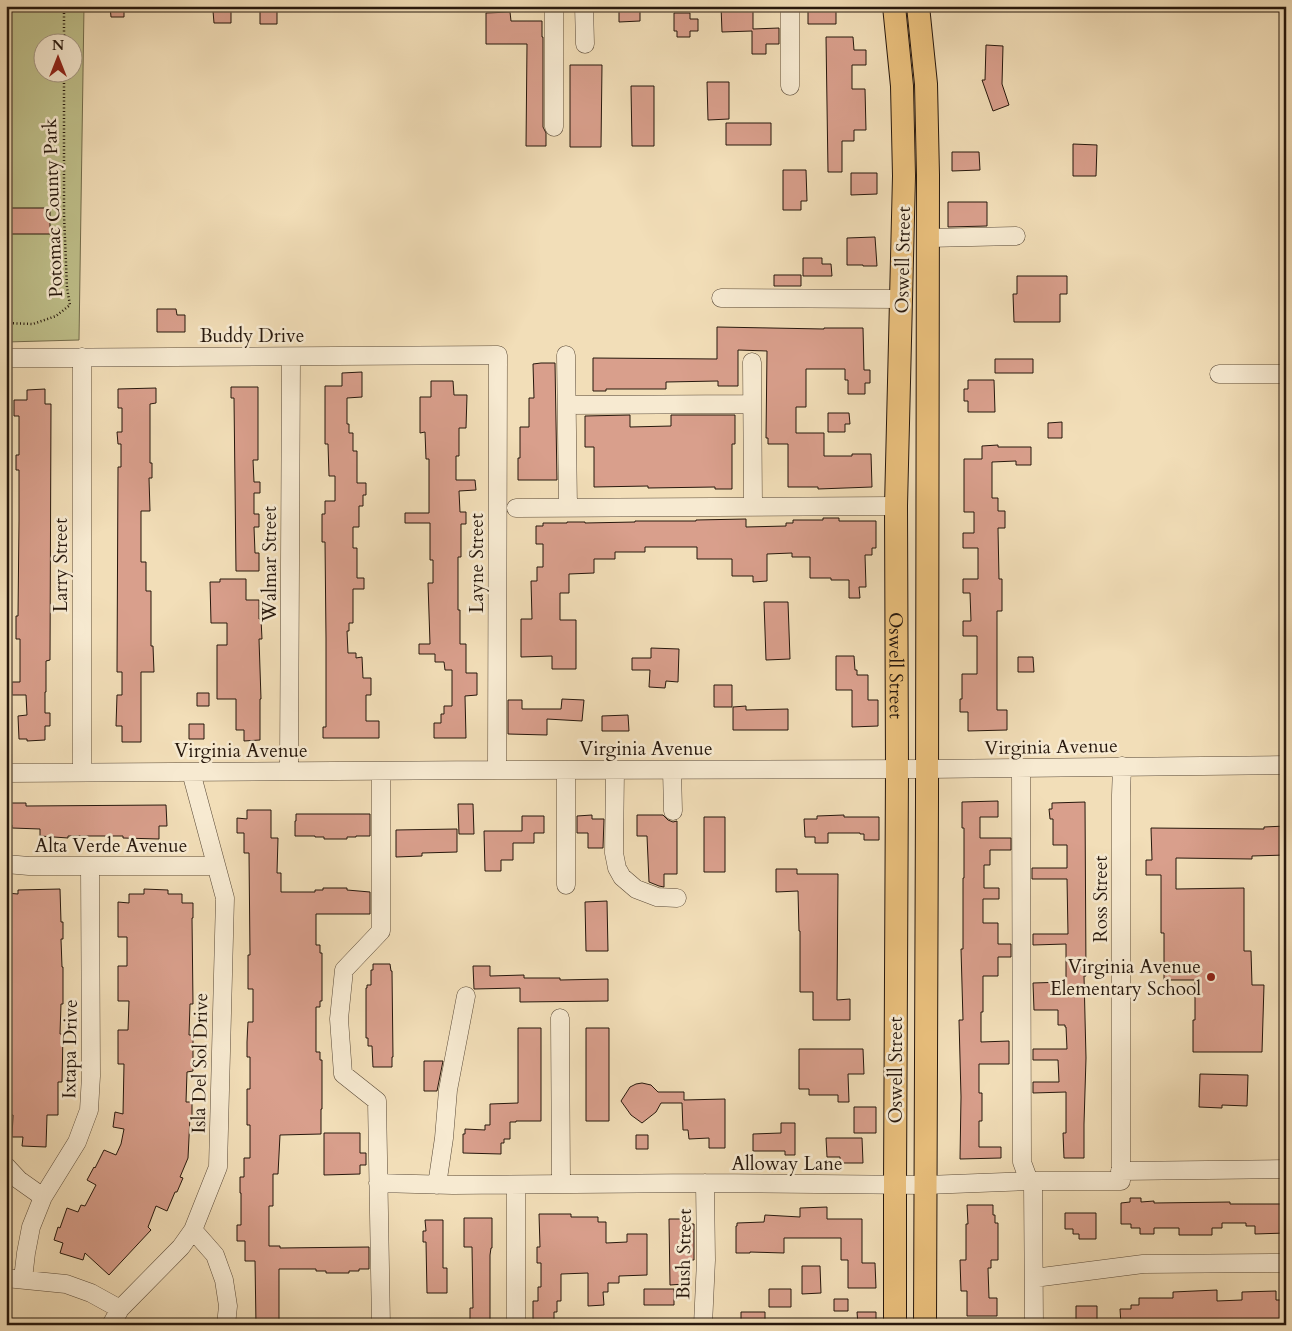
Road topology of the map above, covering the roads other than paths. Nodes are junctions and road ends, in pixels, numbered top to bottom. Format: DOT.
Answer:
graph roads {
  1 [pos="554,6"];
  2 [pos="584,6"];
  3 [pos="790,6"];
  4 [pos="894,6"];
  5 [pos="918,6"];
  6 [pos="585,44"];
  7 [pos="790,86"];
  8 [pos="554,127"];
  9 [pos="1016,236"];
  10 [pos="928,238"];
  11 [pos="721,298"];
  12 [pos="901,299"];
  13 [pos="498,355"];
  14 [pos="566,355"];
  15 [pos="291,356"];
  16 [pos="82,357"];
  17 [pos="6,358"];
  18 [pos="752,362"];
  19 [pos="1219,374"];
  20 [pos="1286,374"];
  21 [pos="752,404"];
  22 [pos="567,405"];
  23 [pos="928,436"];
  24 [pos="896,506"];
  25 [pos="753,507"];
  26 [pos="516,508"];
  27 [pos="568,508"];
  28 [pos="1286,765"];
  29 [pos="1122,766"];
  30 [pos="1021,768"];
  31 [pos="897,769"];
  32 [pos="927,769"];
  33 [pos="497,770"];
  34 [pos="566,770"];
  35 [pos="614,770"];
  36 [pos="672,770"];
  37 [pos="290,771"];
  38 [pos="381,771"];
  39 [pos="82,772"];
  40 [pos="191,772"];
  41 [pos="6,773"];
  42 [pos="673,812"];
  43 [pos="6,864"];
  44 [pos="90,866"];
  45 [pos="216,866"];
  46 [pos="566,885"];
  47 [pos="677,898"];
  48 [pos="466,996"];
  49 [pos="560,1018"];
  50 [pos="6,1166"];
  51 [pos="1286,1169"];
  52 [pos="1120,1176"];
  53 [pos="1031,1182"];
  54 [pos="378,1183"];
  55 [pos="705,1183"];
  56 [pos="516,1184"];
  57 [pos="560,1184"];
  58 [pos="895,1184"];
  59 [pos="926,1184"];
  60 [pos="445,1185"];
  61 [pos="44,1197"];
  62 [pos="193,1230"];
  63 [pos="1286,1263"];
  64 [pos="15,1278"];
  65 [pos="1034,1278"];
  66 [pos="120,1310"];
  67 [pos="111,1325"];
  68 [pos="226,1325"];
  69 [pos="381,1325"];
  70 [pos="516,1325"];
  71 [pos="703,1325"];
  72 [pos="895,1325"];
  73 [pos="925,1325"];
  74 [pos="1034,1325"];
  1 -- 8 [label="street"];
  2 -- 6 [label="street"];
  3 -- 7 [label="street"];
  4 -- 12 [label="main road, Oswell Street"];
  5 -- 10 [label="main road, Oswell Street"];
  9 -- 10 [label="street"];
  10 -- 23 [label="main road, Oswell Street"];
  11 -- 12 [label="street"];
  12 -- 23 [label="main road"];
  12 -- 24 [label="main road, Oswell Street"];
  13 -- 15 [label="street, Buddy Drive"];
  13 -- 33 [label="street, Layne Street"];
  14 -- 22 [label="street"];
  15 -- 16 [label="street, Buddy Drive"];
  15 -- 37 [label="street, Walmar Street"];
  16 -- 17 [label="street, Buddy Drive"];
  16 -- 39 [label="street, Larry Street"];
  18 -- 21 [label="street"];
  19 -- 20 [label="street"];
  21 -- 22 [label="street"];
  21 -- 25 [label="street"];
  22 -- 27 [label="street"];
  23 -- 32 [label="main road, Oswell Street"];
  24 -- 25 [label="street"];
  24 -- 31 [label="main road, Oswell Street"];
  25 -- 27 [label="street"];
  26 -- 27 [label="street"];
  28 -- 29 [label="street, Virginia Avenue"];
  29 -- 30 [label="street, Virginia Avenue"];
  29 -- 52 [label="street, Ross Street"];
  30 -- 32 [label="street, Virginia Avenue"];
  30 -- 53 [label="street"];
  31 -- 32 [label="street, Virginia Avenue"];
  31 -- 36 [label="street, Virginia Avenue"];
  31 -- 58 [label="main road, Oswell Street"];
  32 -- 59 [label="main road, Oswell Street"];
  33 -- 34 [label="street, Virginia Avenue"];
  33 -- 38 [label="street, Virginia Avenue"];
  34 -- 35 [label="street, Virginia Avenue"];
  34 -- 46 [label="street"];
  35 -- 36 [label="street, Virginia Avenue"];
  35 -- 47 [label="street"];
  36 -- 42 [label="street"];
  37 -- 38 [label="street, Virginia Avenue"];
  37 -- 40 [label="street, Virginia Avenue"];
  38 -- 54 [label="street"];
  39 -- 40 [label="street, Virginia Avenue"];
  39 -- 41 [label="street, Virginia Avenue"];
  40 -- 45 [label="street, Isla Del Sol Drive"];
  43 -- 44 [label="street, Alta Verde Avenue"];
  44 -- 45 [label="street, Alta Verde Avenue"];
  44 -- 61 [label="street, Ixtapa Drive"];
  45 -- 62 [label="street, Isla Del Sol Drive"];
  48 -- 60 [label="street"];
  49 -- 57 [label="street"];
  50 -- 61 [label="street"];
  51 -- 52 [label="street, Alloway Lane"];
  52 -- 53 [label="street, Alloway Lane"];
  53 -- 59 [label="street, Alloway Lane"];
  53 -- 65 [label="street"];
  54 -- 60 [label="street, Alloway Lane"];
  54 -- 69 [label="street"];
  55 -- 57 [label="street, Alloway Lane"];
  55 -- 58 [label="street, Alloway Lane"];
  55 -- 71 [label="street, Bush Street"];
  56 -- 57 [label="street, Alloway Lane"];
  56 -- 60 [label="street, Alloway Lane"];
  56 -- 70 [label="street"];
  58 -- 59 [label="street, Alloway Lane"];
  58 -- 72 [label="main road, Oswell Street"];
  59 -- 73 [label="main road, Oswell Street"];
  61 -- 64 [label="street, Ixtapa Drive"];
  62 -- 66 [label="street, Isla Del Sol Drive"];
  62 -- 68 [label="street"];
  63 -- 65 [label="street"];
  64 -- 66 [label="street"];
  65 -- 74 [label="street"];
  66 -- 67 [label="street, Isla Del Sol Drive"];
}
